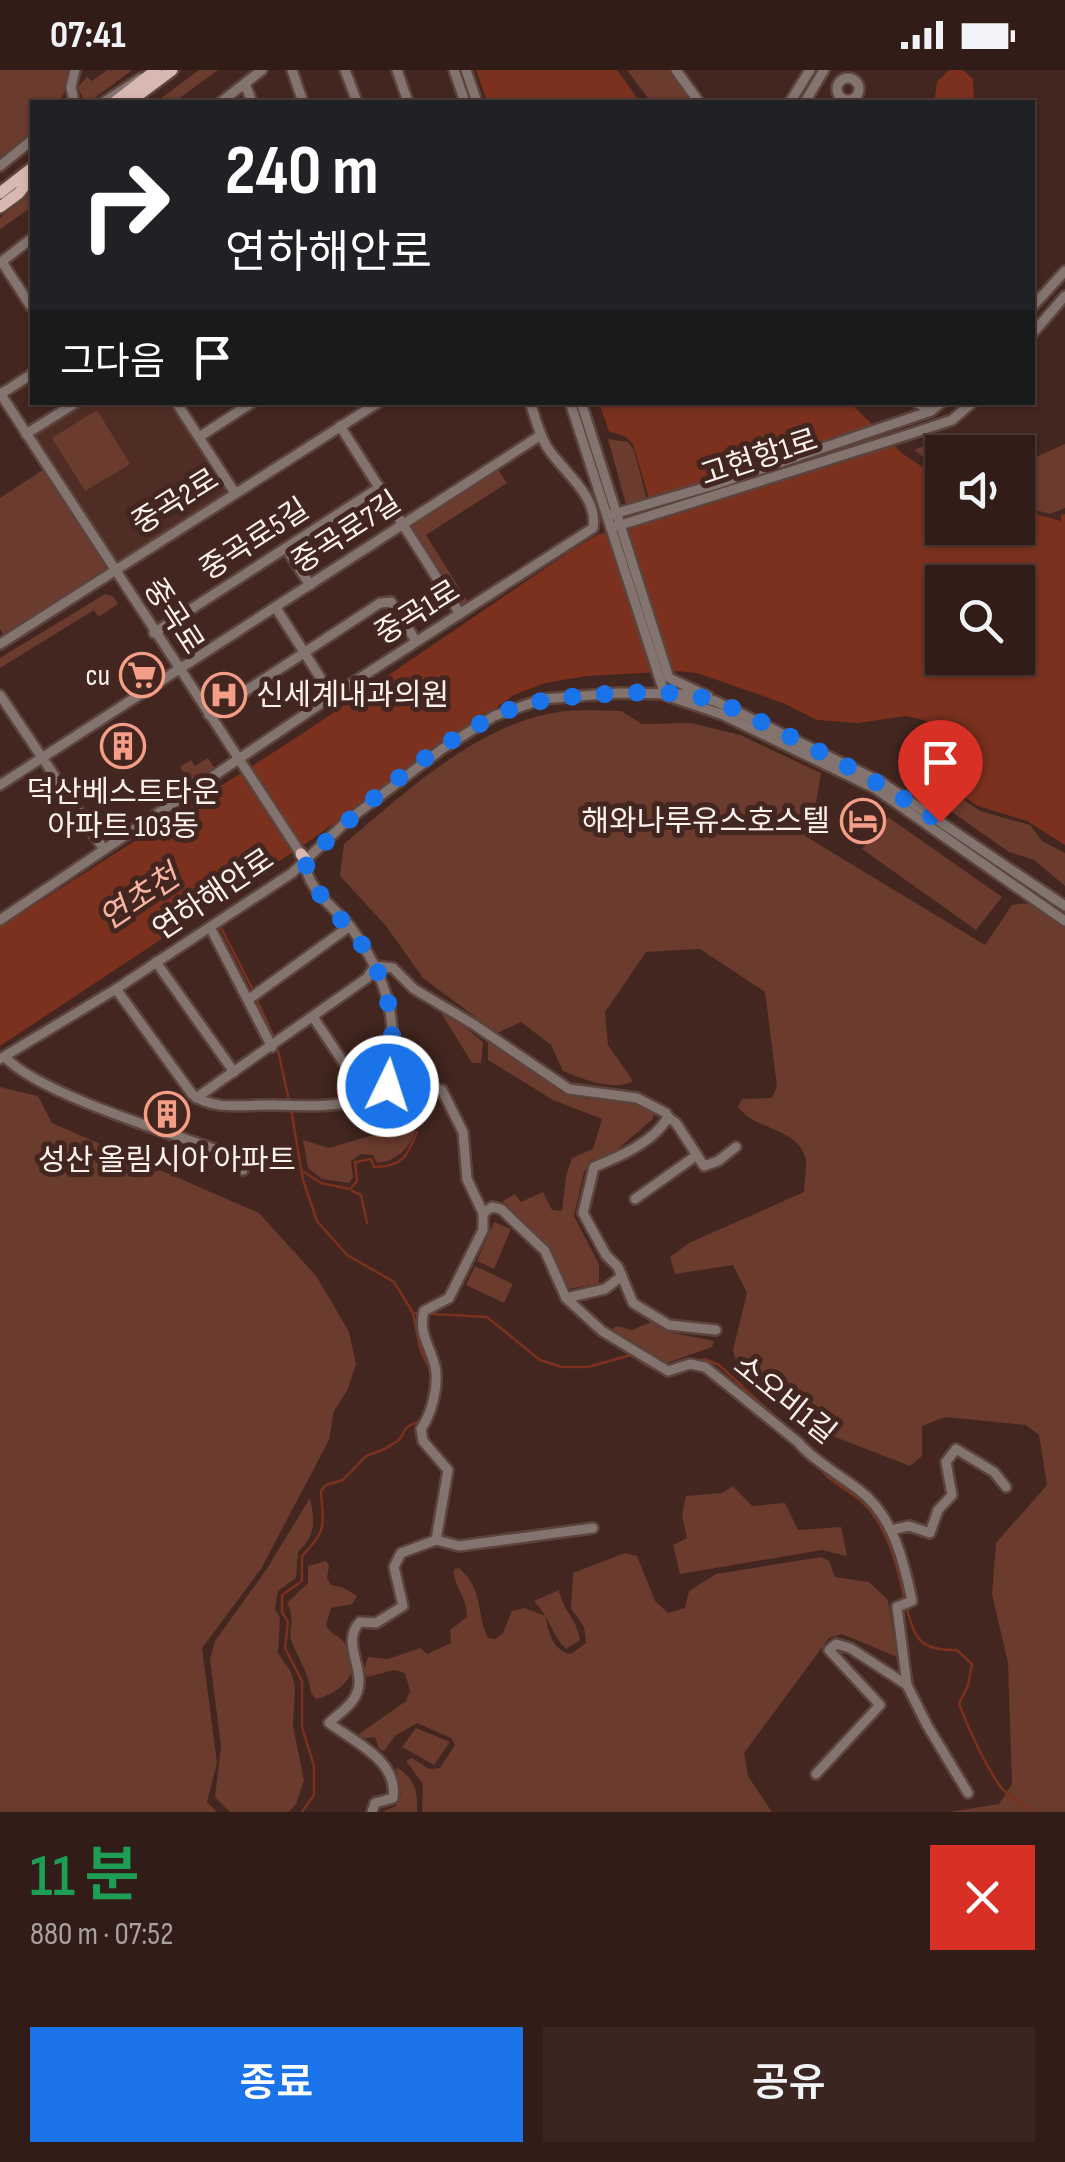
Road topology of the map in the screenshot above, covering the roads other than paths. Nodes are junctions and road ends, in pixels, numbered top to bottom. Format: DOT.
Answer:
graph roads {
  1 [pos="75,70"];
  2 [pos="172,70"];
  3 [pos="262,70"];
  4 [pos="292,70"];
  5 [pos="346,70"];
  6 [pos="397,70"];
  7 [pos="454,70"];
  8 [pos="466,70"];
  9 [pos="676,70"];
  10 [pos="809,70"];
  11 [pos="823,72"];
  12 [pos="152,73"];
  13 [pos="246,84"];
  14 [pos="844,86"];
  15 [pos="72,88"];
  16 [pos="470,99"];
  17 [pos="63,100"];
  18 [pos="74,100"];
  19 [pos="107,100"];
  20 [pos="118,100"];
  21 [pos="133,100"];
  22 [pos="224,100"];
  23 [pos="251,100"];
  24 [pos="302,100"];
  25 [pos="355,100"];
  26 [pos="407,100"];
  27 [pos="698,100"];
  28 [pos="791,100"];
  29 [pos="806,100"];
  30 [pos="30,142"];
  31 [pos="0,166"];
  32 [pos="30,178"];
  33 [pos="30,179"];
  34 [pos="0,193"];
  35 [pos="0,204"];
  36 [pos="30,240"];
  37 [pos="1,263"];
  38 [pos="1065,271"];
  39 [pos="1065,296"];
  40 [pos="1035,304"];
  41 [pos="30,305"];
  42 [pos="1035,331"];
  43 [pos="30,375"];
  44 [pos="0,394"];
  45 [pos="71,405"];
  46 [pos="178,405"];
  47 [pos="247,405"];
  48 [pos="374,405"];
  49 [pos="531,405"];
  50 [pos="576,405"];
  51 [pos="921,405"];
  52 [pos="938,405"];
  53 [pos="970,405"];
  54 [pos="931,411"];
  55 [pos="340,426"];
  56 [pos="26,434"];
  57 [pos="542,435"];
  58 [pos="199,437"];
  59 [pos="380,487"];
  60 [pos="235,493"];
  61 [pos="612,515"];
  62 [pos="404,524"];
  63 [pos="616,527"];
  64 [pos="286,548"];
  65 [pos="113,569"];
  66 [pos="310,586"];
  67 [pos="276,608"];
  68 [pos="460,614"];
  69 [pos="154,633"];
  70 [pos="416,642"];
  71 [pos="0,644"];
  72 [pos="305,653"];
  73 [pos="180,672"];
  74 [pos="0,695"];
  75 [pos="665,695"];
  76 [pos="332,696"];
  77 [pos="716,701"];
  78 [pos="210,715"];
  79 [pos="42,757"];
  80 [pos="240,762"];
  81 [pos="0,785"];
  82 [pos="103,848"];
  83 [pos="304,857"];
  84 [pos="1065,906"];
  85 [pos="0,920"];
  86 [pos="1065,921"];
  87 [pos="210,926"];
  88 [pos="350,926"];
  89 [pos="156,962"];
  90 [pos="376,966"];
  91 [pos="116,988"];
  92 [pos="249,999"];
  93 [pos="313,1017"];
  94 [pos="272,1047"];
  95 [pos="3,1058"];
  96 [pos="234,1072"];
  97 [pos="378,1087"];
  98 [pos="366,1096"];
  99 [pos="196,1098"];
  100 [pos="668,1117"];
  101 [pos="736,1148"];
  102 [pos="697,1155"];
  103 [pos="243,1170"];
  104 [pos="635,1199"];
  105 [pos="483,1212"];
  106 [pos="622,1276"];
  107 [pos="566,1298"];
  108 [pos="716,1330"];
  109 [pos="1006,1487"];
  110 [pos="593,1528"];
  111 [pos="890,1530"];
  112 [pos="436,1540"];
  113 [pos="908,1685"];
  114 [pos="816,1774"];
  115 [pos="968,1792"];
  116 [pos="372,1812"];
  1 -- 15 [label="street"];
  2 -- 21 [label="main road"];
  3 -- 13 [label="street"];
  4 -- 24 [label="street"];
  5 -- 25 [label="street"];
  6 -- 26 [label="street"];
  7 -- 16 [label="street"];
  8 -- 16 [label="street"];
  9 -- 27 [label="street"];
  10 -- 11 [label="street"];
  10 -- 28 [label="street"];
  11 -- 14 [label="street"];
  11 -- 29 [label="street"];
  12 -- 19 [label="street"];
  12 -- 20 [label="main road"];
  13 -- 22 [label="street"];
  13 -- 23 [label="street"];
  15 -- 17 [label="street"];
  15 -- 18 [label="street"];
  30 -- 31 [label="street"];
  32 -- 34 [label="main road"];
  33 -- 35 [label="main road"];
  36 -- 37 [label="street"];
  37 -- 41 [label="street"];
  38 -- 40 [label="street"];
  39 -- 42 [label="street"];
  43 -- 44 [label="street"];
  44 -- 56 [label="street, 중곡로"];
  45 -- 56 [label="street"];
  46 -- 58 [label="street"];
  47 -- 58 [label="street"];
  48 -- 55 [label="street, 중곡2로"];
  49 -- 57 [label="street, 중곡1로"];
  50 -- 61 [label="street"];
  51 -- 54 [label="street"];
  52 -- 54 [label="street, 고현항1로"];
  53 -- 63 [label="street, 고현항1로"];
  54 -- 61 [label="street, 고현항1로"];
  55 -- 59 [label="street"];
  55 -- 60 [label="street, 중곡2로"];
  56 -- 65 [label="street, 중곡로"];
  57 -- 62 [label="street, 중곡로7길"];
  57 -- 68 [label="street, 중곡1로"];
  58 -- 60 [label="street"];
  59 -- 62 [label="street"];
  59 -- 64 [label="street, 중곡로5길"];
  60 -- 65 [label="street, 중곡2로"];
  61 -- 63 [label="street"];
  62 -- 66 [label="street, 중곡로7길"];
  62 -- 68 [label="street"];
  63 -- 75 [label="street"];
  63 -- 77 [label="street"];
  64 -- 66 [label="street"];
  64 -- 69 [label="street, 중곡로5길"];
  65 -- 69 [label="street, 중곡로"];
  65 -- 71 [label="street, 중곡2로"];
  66 -- 67 [label="street, 중곡로7길"];
  67 -- 72 [label="street"];
  67 -- 73 [label="street, 중곡로7길"];
  68 -- 70 [label="street, 중곡1로"];
  69 -- 73 [label="street, 중곡로"];
  70 -- 72 [label="street"];
  70 -- 76 [label="street, 중곡1로"];
  72 -- 76 [label="street"];
  72 -- 78 [label="street"];
  73 -- 78 [label="street, 중곡로"];
  73 -- 79 [label="street, 중곡로7길"];
  74 -- 79 [label="street"];
  75 -- 77 [label="street, 연하해안로"];
  75 -- 83 [label="street, 연하해안로"];
  75 -- 86 [label="street, 연하해안로"];
  76 -- 80 [label="street, 중곡1로"];
  77 -- 84 [label="street, 연하해안로"];
  78 -- 80 [label="street, 중곡로"];
  79 -- 81 [label="street, 중곡로7길"];
  79 -- 82 [label="street"];
  80 -- 82 [label="street, 중곡1로"];
  80 -- 83 [label="street, 중곡로"];
  82 -- 85 [label="street, 중곡1로"];
  83 -- 87 [label="street, 연하해안로"];
  83 -- 88 [label="street, 중곡로"];
  87 -- 89 [label="street, 연하해안로"];
  87 -- 92 [label="street"];
  88 -- 90 [label="street, 중곡로"];
  88 -- 92 [label="street"];
  89 -- 91 [label="street, 연하해안로"];
  89 -- 96 [label="street"];
  90 -- 93 [label="street"];
  90 -- 97 [label="street"];
  90 -- 100 [label="street"];
  91 -- 95 [label="street, 연하해안로"];
  91 -- 99 [label="street"];
  92 -- 94 [label="street"];
  93 -- 94 [label="street"];
  93 -- 98 [label="street"];
  94 -- 96 [label="street"];
  95 -- 103 [label="street"];
  96 -- 99 [label="street"];
  97 -- 98 [label="street"];
  97 -- 105 [label="street"];
  98 -- 99 [label="street"];
  100 -- 102 [label="street"];
  100 -- 106 [label="street"];
  101 -- 102 [label="street"];
  102 -- 104 [label="street"];
  105 -- 107 [label="street, 소오비1길"];
  105 -- 112 [label="street"];
  106 -- 107 [label="street"];
  106 -- 108 [label="street"];
  107 -- 111 [label="street, 소오비1길"];
  109 -- 111 [label="street"];
  110 -- 112 [label="street"];
  111 -- 113 [label="street, 소오비1길"];
  112 -- 116 [label="street"];
  113 -- 114 [label="street"];
  113 -- 115 [label="street, 소오비1길"];
}
